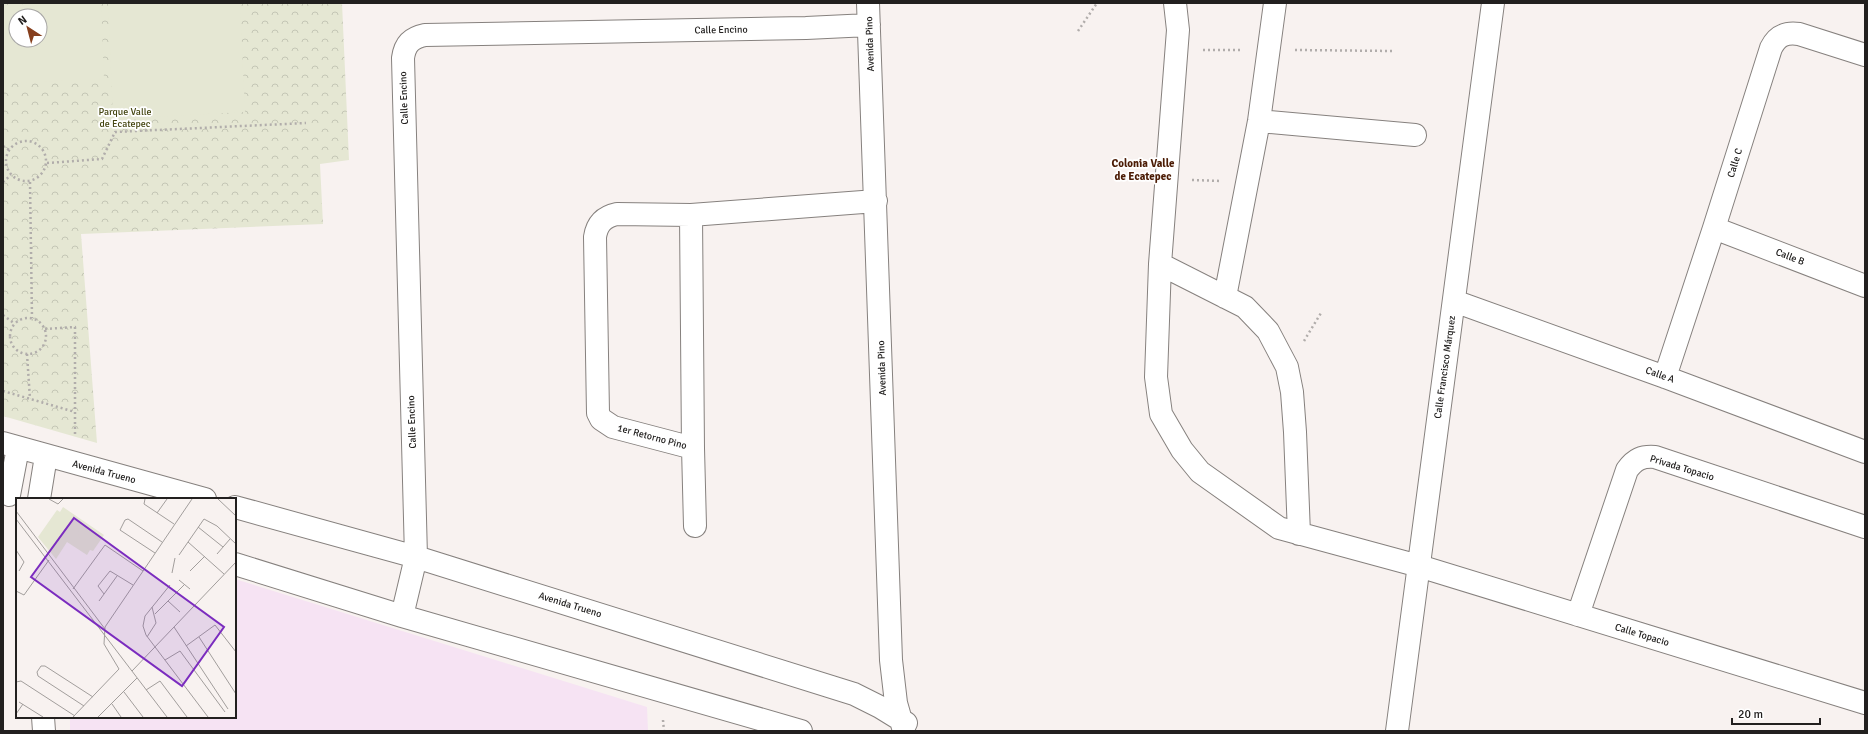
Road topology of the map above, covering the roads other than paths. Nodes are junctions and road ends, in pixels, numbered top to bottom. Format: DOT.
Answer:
graph roads {
  1 [pos="868,3"];
  2 [pos="1175,3"];
  3 [pos="1275,3"];
  4 [pos="1493,3"];
  5 [pos="869,25"];
  6 [pos="1865,55"];
  7 [pos="1259,121"];
  8 [pos="1415,136"];
  9 [pos="876,201"];
  10 [pos="691,215"];
  11 [pos="1714,228"];
  12 [pos="1160,264"];
  13 [pos="1865,286"];
  14 [pos="1225,298"];
  15 [pos="1454,301"];
  16 [pos="1665,377"];
  17 [pos="10,445"];
  18 [pos="693,448"];
  19 [pos="1865,452"];
  20 [pos="46,456"];
  21 [pos="11,496"];
  22 [pos="39,498"];
  23 [pos="201,498"];
  24 [pos="236,507"];
  25 [pos="695,526"];
  26 [pos="1865,527"];
  27 [pos="1299,534"];
  28 [pos="416,556"];
  29 [pos="236,564"];
  30 [pos="1419,566"];
  31 [pos="1578,615"];
  32 [pos="402,616"];
  33 [pos="1865,703"];
  34 [pos="44,718"];
  35 [pos="907,727"];
  36 [pos="44,731"];
  37 [pos="801,731"];
  38 [pos="1397,731"];
  1 -- 5 [label="street, Avenida Pino"];
  2 -- 12 [label="street, Calle Topacio"];
  3 -- 7 [label="street"];
  4 -- 15 [label="street, Calle Francisco Márquez"];
  5 -- 9 [label="street, Avenida Pino"];
  5 -- 28 [label="street, Calle Encino"];
  6 -- 11 [label="street, Calle C"];
  7 -- 8 [label="street"];
  7 -- 14 [label="street"];
  9 -- 10 [label="street, 1er Retorno Pino"];
  9 -- 35 [label="street, Avenida Pino"];
  10 -- 18 [label="street, 1er Retorno Pino"];
  10 -- 18 [label="street, 1er Retorno Pino"];
  11 -- 13 [label="street, Calle B"];
  11 -- 16 [label="street, Calle C"];
  12 -- 14 [label="street"];
  12 -- 27 [label="street, Calle Topacio"];
  14 -- 27 [label="street"];
  15 -- 16 [label="street, Calle A"];
  15 -- 30 [label="street, Calle Francisco Márquez"];
  16 -- 19 [label="street, Calle A"];
  17 -- 20 [label="street, Avenida Trueno"];
  17 -- 21 [label="street"];
  18 -- 25 [label="street"];
  20 -- 22 [label="street"];
  20 -- 23 [label="street, Avenida Trueno"];
  24 -- 28 [label="street, Avenida Trueno"];
  26 -- 31 [label="street, Privada Topacio"];
  27 -- 30 [label="street, Calle Topacio"];
  28 -- 32 [label="street, Calle Encino"];
  28 -- 35 [label="street, Avenida Trueno"];
  29 -- 32 [label="street"];
  30 -- 31 [label="street, Calle Topacio"];
  30 -- 38 [label="street, Calle Francisco Márquez"];
  31 -- 33 [label="street, Calle Topacio"];
  32 -- 37 [label="street"];
  34 -- 36 [label="street"];
}
